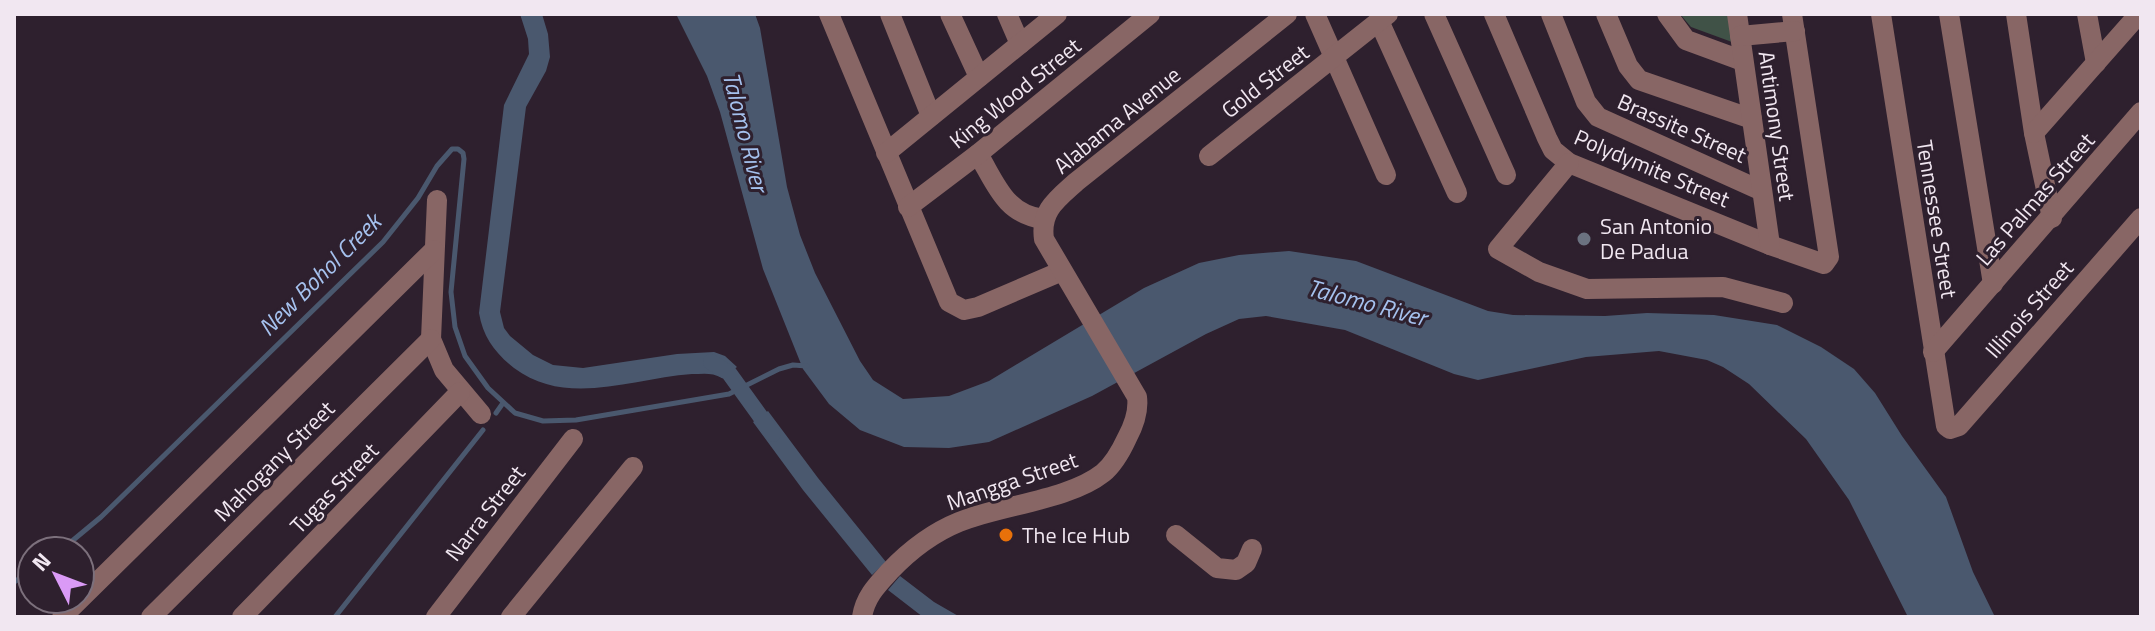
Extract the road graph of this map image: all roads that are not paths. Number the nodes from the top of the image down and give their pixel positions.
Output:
1 (829, 14) edge
2 (890, 14) edge
3 (950, 14) edge
4 (1007, 14) edge
5 (1057, 14) edge
6 (1150, 14) edge
7 (1287, 14) edge
8 (1315, 14) edge
9 (1434, 14) edge
10 (1494, 14) edge
11 (1551, 14) edge
12 (1606, 14) edge
13 (1667, 14) edge
14 (1737, 14) edge
15 (1881, 14) edge
16 (1949, 14) edge
17 (2016, 14) edge
18 (2087, 14) edge
19 (2139, 14) edge
20 (1383, 17) edge
21 (1794, 23) edge
22 (1740, 36) junction
23 (1020, 44) junction
24 (1335, 56) junction
25 (1743, 61) junction
26 (2096, 63) junction
27 (979, 77) junction
28 (2141, 112) edge
29 (931, 116) junction
30 (1752, 119) junction
31 (2034, 133) junction
32 (886, 153) junction
33 (978, 154) junction
34 (1209, 156) dead end
35 (1569, 163) junction
36 (1386, 175) dead end
37 (1506, 175) dead end
38 (1762, 191) junction
39 (1457, 193) dead end
40 (437, 200) dead end
41 (908, 207) junction
42 (2052, 218) junction
43 (2141, 218) edge
44 (1043, 219) junction
45 (1770, 245) junction
46 (434, 250) junction
47 (1062, 271) junction
48 (1993, 284) junction
49 (1783, 303) dead end
50 (431, 339) junction
51 (1933, 352) junction
52 (460, 392) junction
53 (481, 414) dead end
54 (1950, 429) joint
55 (573, 439) dead end
56 (633, 467) dead end
57 (1176, 535) dead end
58 (1252, 549) dead end
59 (62, 617) edge
60 (151, 617) edge
61 (242, 617) edge
62 (436, 617) edge
63 (511, 617) edge
64 (862, 617) edge

1 - 32 street
2 - 29 street
3 - 27 street
4 - 23 street
5 - 23 street
6 - 33 street, King Wood Street
7 - 44 street, Alabama Avenue
8 - 24 street
9 - 37 street
10 - 35 street, Polydymite Street
11 - 38 street, Brassite Street
12 - 30 street
13 - 25 street
14 - 22 street, Antimony Street
15 - 51 street, Tennessee Street
16 - 48 street
17 - 31 street
18 - 26 street
19 - 26 street
20 - 24 street, Gold Street
20 - 39 street
21 - 22 street
21 - 45 street, Polydymite Street
22 - 25 street, Antimony Street
23 - 27 street
24 - 34 street, Gold Street
24 - 36 street
25 - 30 street, Antimony Street
26 - 31 street
27 - 29 street
28 - 42 street, Las Palmas Street
29 - 32 street
30 - 38 street, Antimony Street
31 - 42 street
32 - 41 street
33 - 41 street, King Wood Street
33 - 44 street
35 - 45 street, Polydymite Street
35 - 49 street
38 - 45 street, Antimony Street
40 - 46 street
41 - 47 street
42 - 48 street, Las Palmas Street
43 - 54 street, Illinois Street
44 - 47 street
46 - 50 street
46 - 59 street
47 - 64 street, Mangga Street
48 - 51 street, Las Palmas Street
50 - 52 street
50 - 60 street, Mahogany Street
51 - 54 street, Tennessee Street
52 - 53 street
52 - 61 street, Tugas Street
55 - 62 street, Narra Street
56 - 63 street
57 - 58 street

